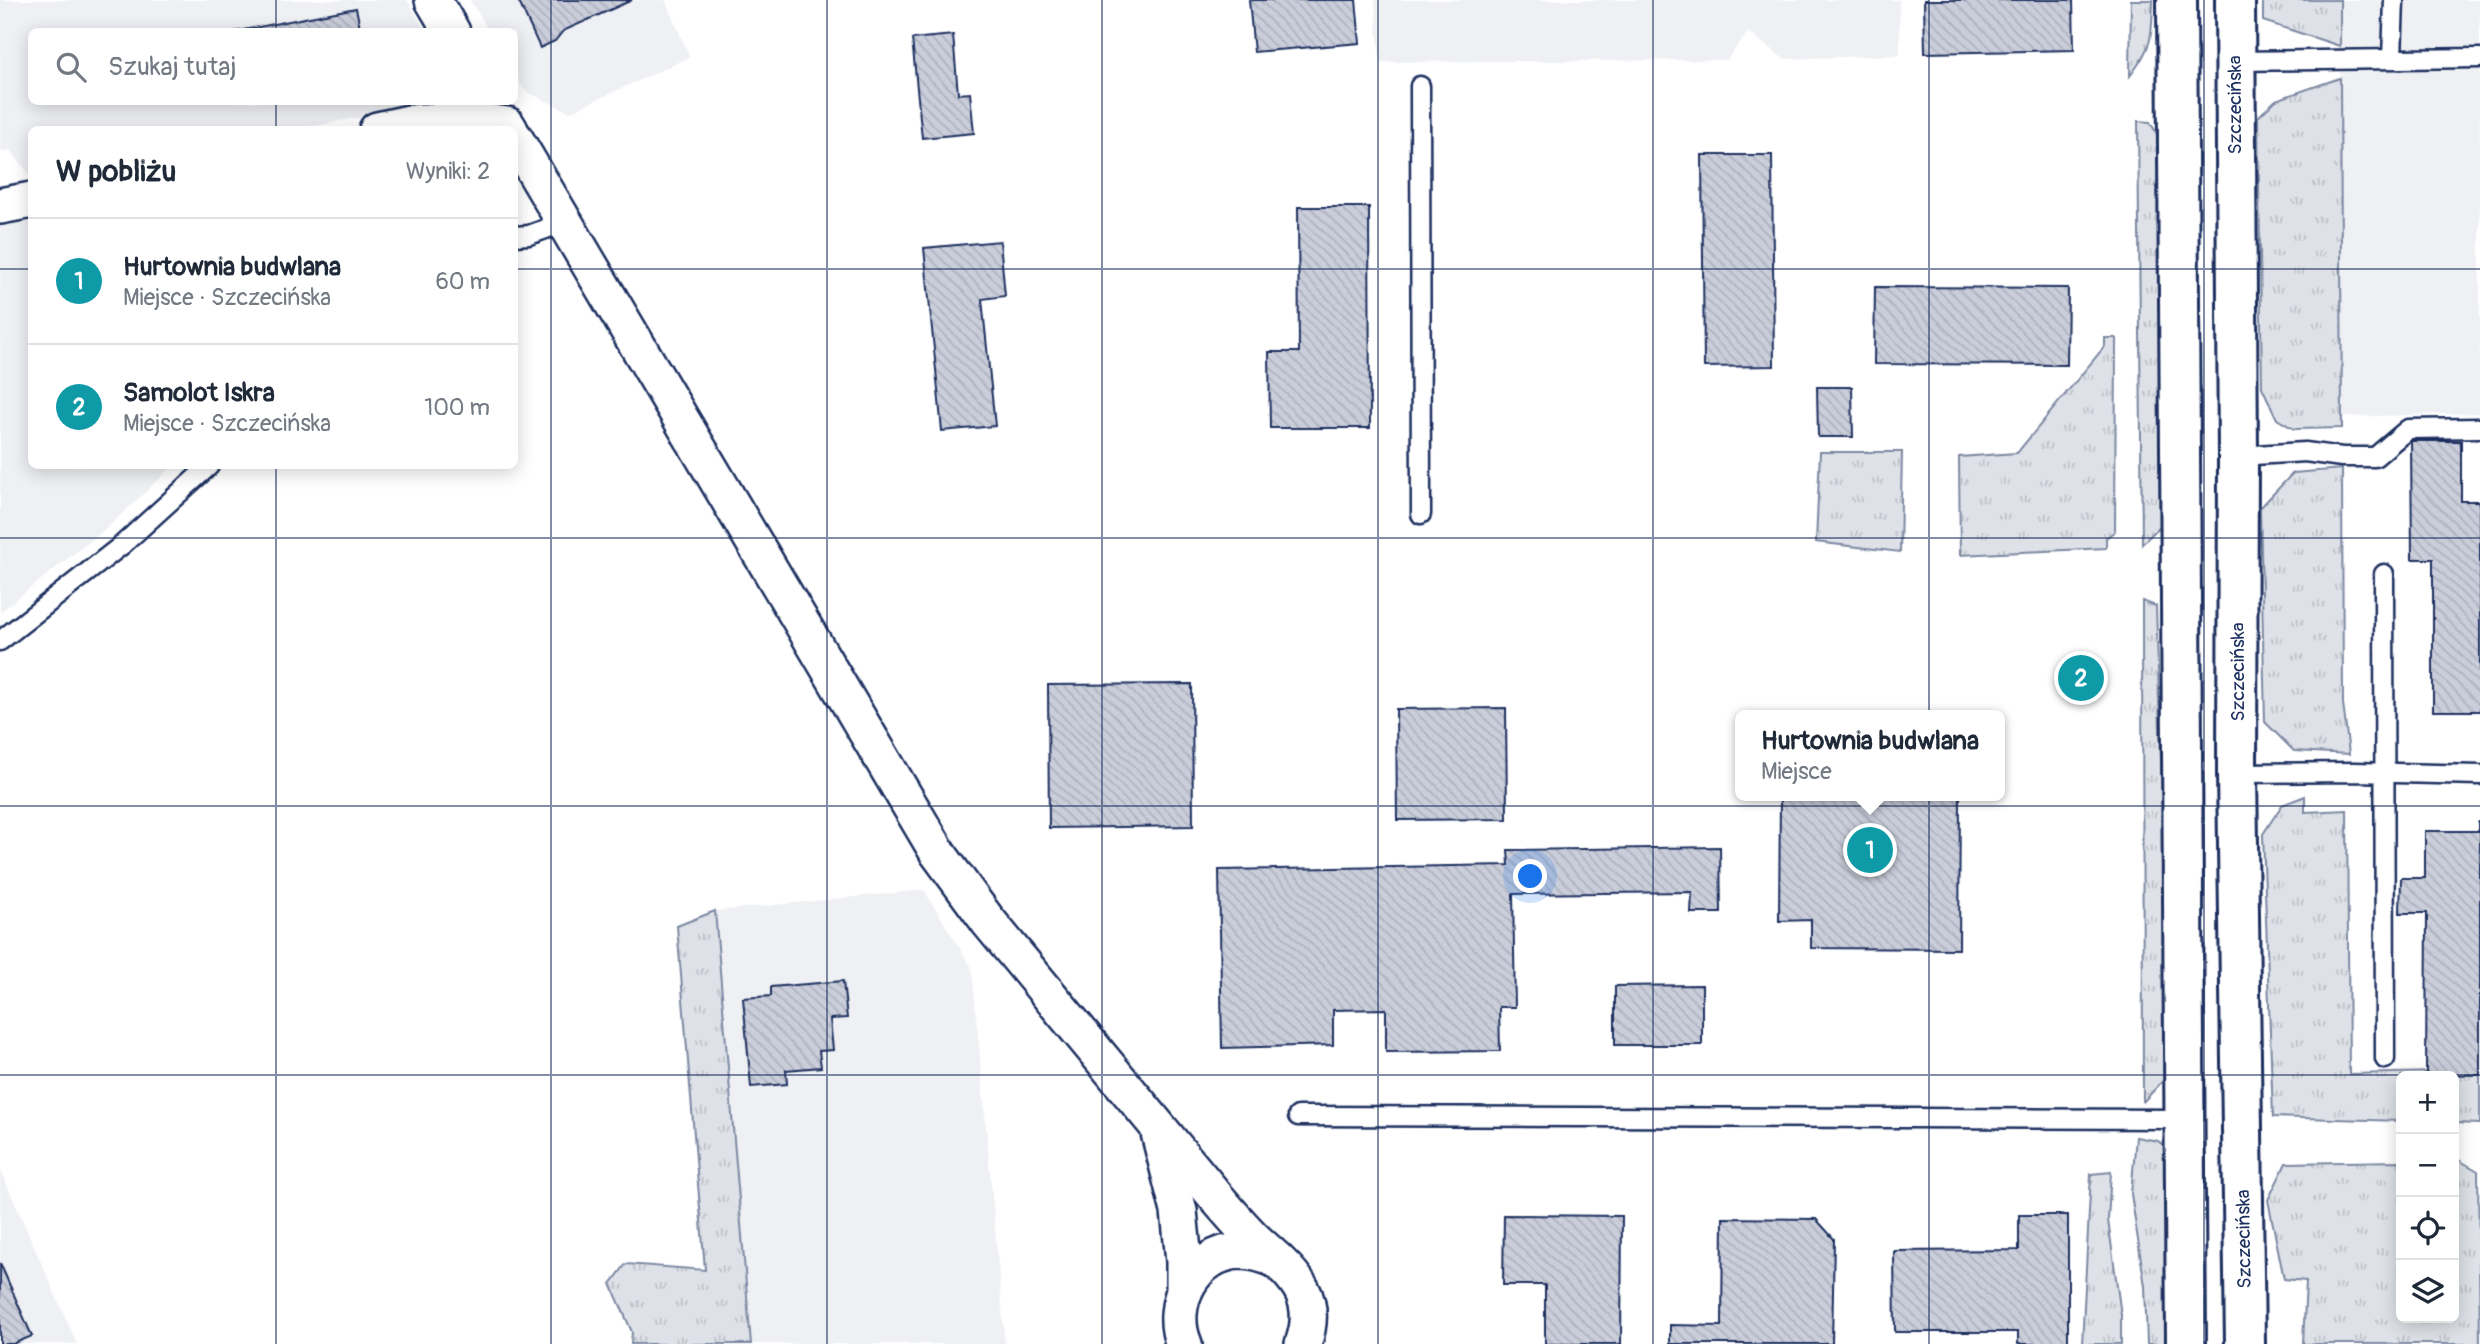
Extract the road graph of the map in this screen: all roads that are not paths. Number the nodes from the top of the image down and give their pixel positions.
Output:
1 (433, 0) edge
2 (2177, 0) edge
3 (2235, 0) edge
4 (2394, 0) edge
5 (450, 28) edge
6 (2392, 58) junction
7 (2480, 58) edge
8 (2235, 61) junction
9 (1420, 86) dead end
10 (506, 123) edge
11 (395, 126) edge
12 (518, 143) edge
13 (28, 201) edge
14 (0, 206) edge
15 (565, 222) junction
16 (518, 236) edge
17 (2480, 428) edge
18 (2238, 456) junction
19 (206, 469) edge
20 (1420, 514) dead end
21 (2384, 573) dead end
22 (0, 641) edge
23 (2237, 772) junction
24 (2384, 772) junction
25 (2480, 775) edge
26 (2385, 1059) dead end
27 (1298, 1116) dead end
28 (2186, 1119) junction
29 (1156, 1123) junction
30 (1277, 1260) junction
31 (1184, 1292) junction
32 (1313, 1336) edge
33 (1181, 1343) edge
34 (2186, 1344) edge
35 (2245, 1344) edge

1 - 5 street
2 - 28 main road
3 - 8 main road, Szczecińska
4 - 6 lane
6 - 7 lane
6 - 8 lane
8 - 18 main road, Szczecińska
9 - 20 lane
10 - 11 street
12 - 15 street
13 - 14 street
15 - 16 lane
15 - 29 street
17 - 18 lane
18 - 23 main road, Szczecińska
19 - 22 lane
21 - 24 lane
23 - 24 lane
23 - 35 main road, Szczecińska
24 - 25 lane
24 - 26 lane
27 - 28 lane
28 - 34 main road
29 - 30 street
29 - 31 street
30 - 31 street
30 - 32 street
31 - 33 street

